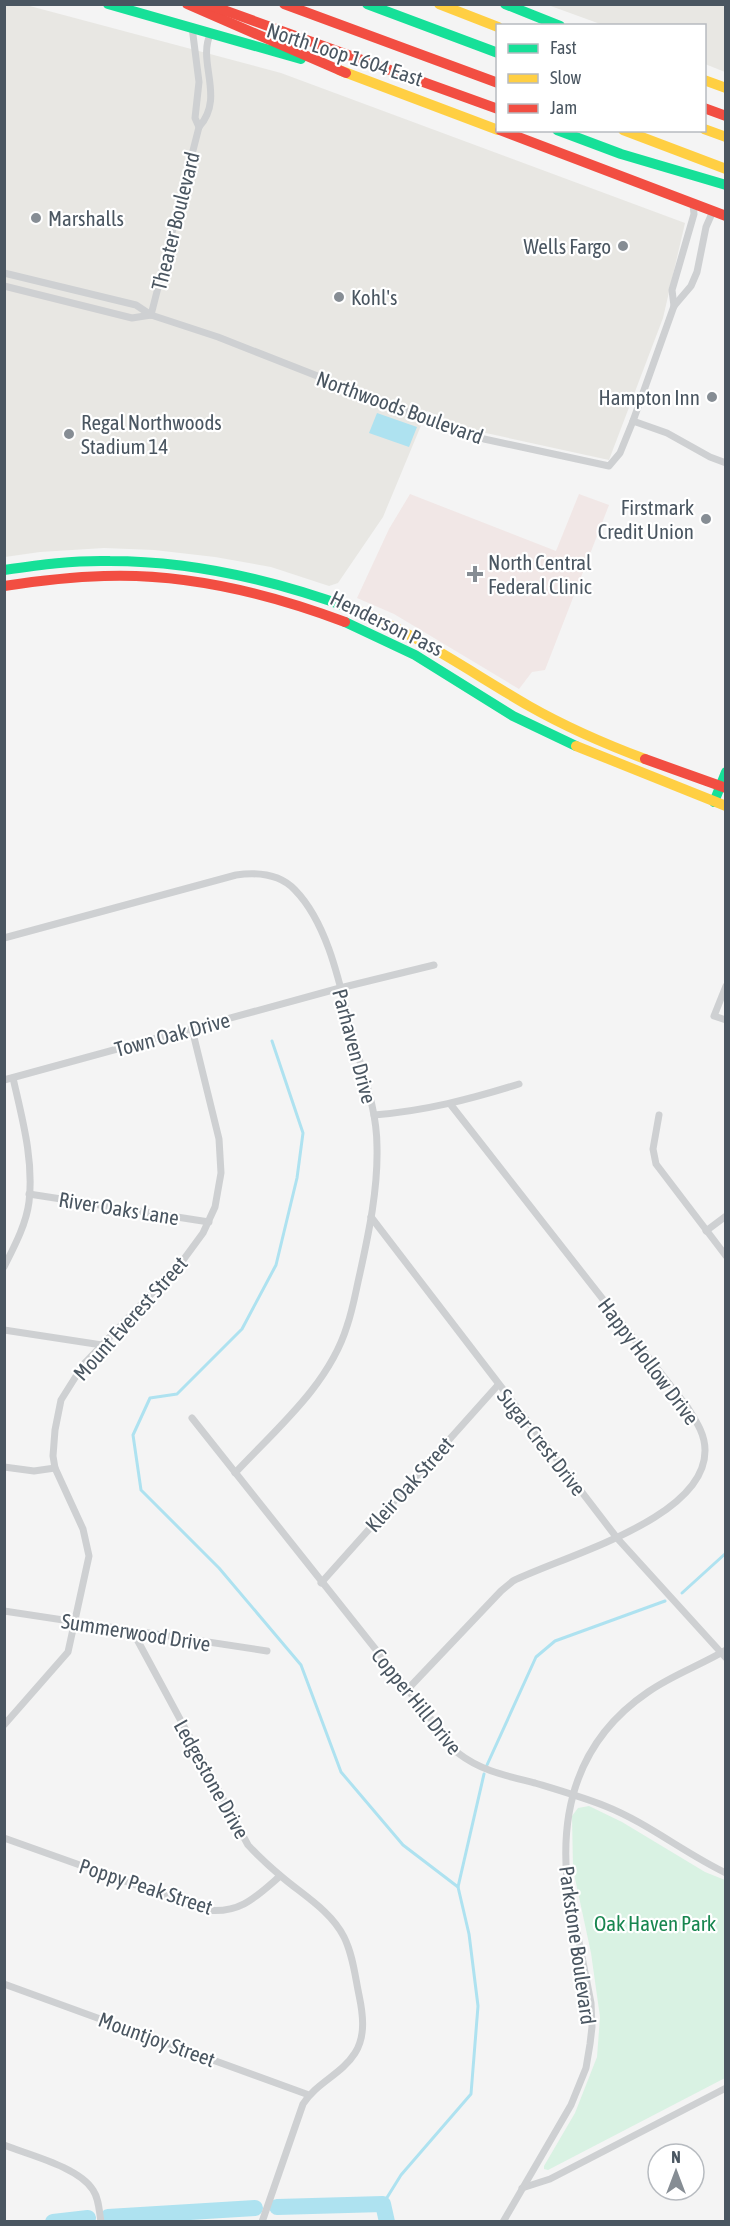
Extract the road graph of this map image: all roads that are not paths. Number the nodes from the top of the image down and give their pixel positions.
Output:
1 (108, 4) edge
2 (186, 4) edge
3 (202, 4) edge
4 (284, 4) edge
5 (439, 4) edge
6 (505, 4) edge
7 (211, 6) edge
8 (371, 6) edge
9 (555, 24) edge
10 (496, 26) edge
11 (192, 27) junction
12 (211, 33) junction
13 (496, 52) edge
14 (346, 73) junction
15 (706, 80) edge
16 (496, 82) edge
17 (726, 88) edge
18 (496, 108) edge
19 (706, 108) edge
20 (726, 116) edge
21 (199, 128) junction
22 (496, 129) edge
23 (706, 129) edge
24 (504, 132) edge
25 (562, 132) edge
26 (628, 132) edge
27 (726, 137) edge
28 (726, 169) edge
29 (726, 185) edge
30 (693, 204) junction
31 (713, 211) junction
32 (726, 216) edge
33 (4, 273) edge
34 (45, 283) junction
35 (4, 286) edge
36 (42, 296) junction
37 (674, 306) junction
38 (152, 315) junction
39 (633, 421) junction
40 (726, 463) edge
41 (178, 563) junction
42 (9, 569) edge
43 (181, 579) junction
44 (17, 584) junction
45 (4, 586) edge
46 (726, 772) edge
47 (723, 787) edge
48 (714, 802) junction
49 (726, 806) edge
50 (4, 938) edge
51 (434, 965) dead end
52 (726, 986) edge
53 (340, 988) junction
54 (726, 1020) edge
55 (192, 1029) junction
56 (13, 1078) junction
57 (4, 1080) edge
58 (519, 1084) dead end
59 (451, 1105) junction
60 (374, 1115) junction
61 (658, 1115) dead end
62 (29, 1194) junction
63 (726, 1216) edge
64 (371, 1217) junction
65 (209, 1222) junction
66 (706, 1232) junction
67 (726, 1256) edge
68 (4, 1267) edge
69 (4, 1330) edge
70 (102, 1345) junction
71 (498, 1385) junction
72 (192, 1418) dead end
73 (4, 1467) edge
74 (55, 1468) junction
75 (235, 1473) junction
76 (617, 1538) junction
77 (321, 1583) junction
78 (4, 1611) edge
79 (75, 1622) junction
80 (133, 1632) junction
81 (267, 1651) dead end
82 (724, 1654) edge
83 (406, 1691) junction
84 (4, 1725) edge
85 (573, 1795) junction
86 (4, 1838) edge
87 (726, 1873) edge
88 (280, 1875) junction
89 (4, 1984) edge
90 (726, 2088) edge
91 (309, 2095) junction
92 (4, 2145) edge
93 (522, 2188) junction
94 (100, 2222) edge
95 (262, 2222) edge
96 (503, 2222) edge

1 - 11 main road, North Loop 1604 East
2 - 14 main road
3 - 7 main road
4 - 16 main road
5 - 10 main road
6 - 9 main road
7 - 18 main road
8 - 13 main road
11 - 12 main road, North Loop 1604 East
11 - 21 street, Theater Boulevard
12 - 14 main road, North Loop 1604 East
12 - 21 street, Theater Boulevard
14 - 22 main road, North Loop 1604 East
15 - 17 main road
19 - 20 main road
21 - 38 street, Theater Boulevard
23 - 27 main road
24 - 30 main road, North Loop 1604 East
25 - 29 main road
26 - 28 main road
30 - 31 main road, North Loop 1604 East
30 - 37 street
31 - 32 main road, North Loop 1604 East
31 - 37 street
33 - 34 street, Northwoods Boulevard
34 - 36 street
34 - 38 street, Northwoods Boulevard
35 - 36 street, Northwoods Boulevard
36 - 38 street, Northwoods Boulevard
37 - 39 street, Northwoods Boulevard
38 - 39 street, Northwoods Boulevard
39 - 40 street
41 - 42 main road, Henderson Pass
41 - 43 main road
41 - 47 main road, Henderson Pass
42 - 44 main road
43 - 44 main road, Henderson Pass
43 - 48 main road, Henderson Pass
44 - 45 main road, Henderson Pass
46 - 47 main road
47 - 48 main road
48 - 49 main road, Henderson Pass
50 - 53 street, Parhaven Drive
51 - 53 street, Town Oak Drive
52 - 54 street
53 - 55 street, Town Oak Drive
53 - 60 street, Parhaven Drive
55 - 56 street, Town Oak Drive
55 - 65 street, Mount Everest Street
56 - 57 street, Town Oak Drive
56 - 62 street
58 - 59 street
59 - 60 street
59 - 76 street, Happy Hollow Drive
60 - 64 street, Parhaven Drive
61 - 66 street
62 - 65 street, River Oaks Lane
62 - 68 street
63 - 66 street
64 - 71 street, Sugar Crest Drive
64 - 75 street, Parhaven Drive
65 - 70 street, Mount Everest Street
66 - 67 street
69 - 70 street
70 - 74 street, Mount Everest Street
71 - 76 street, Sugar Crest Drive
71 - 77 street, Kleir Oak Street
72 - 75 street, Copper Hill Drive
73 - 74 street
74 - 79 street, Mount Everest Street
75 - 77 street, Copper Hill Drive
76 - 82 street, Sugar Crest Drive
76 - 83 street, Happy Hollow Drive
77 - 83 street, Copper Hill Drive
78 - 79 street, Summerwood Drive
79 - 80 street, Summerwood Drive
79 - 84 street, Mount Everest Street
80 - 81 street, Summerwood Drive
80 - 88 street, Ledgestone Drive
82 - 85 street, Parkstone Boulevard
83 - 85 street, Copper Hill Drive
85 - 87 street, Copper Hill Drive
85 - 93 street, Parkstone Boulevard
86 - 88 street, Poppy Peak Street
88 - 91 street, Ledgestone Drive
89 - 91 street, Mountjoy Street
90 - 93 street
91 - 95 street, Ledgestone Drive
92 - 94 street
93 - 96 street, Parkstone Boulevard

